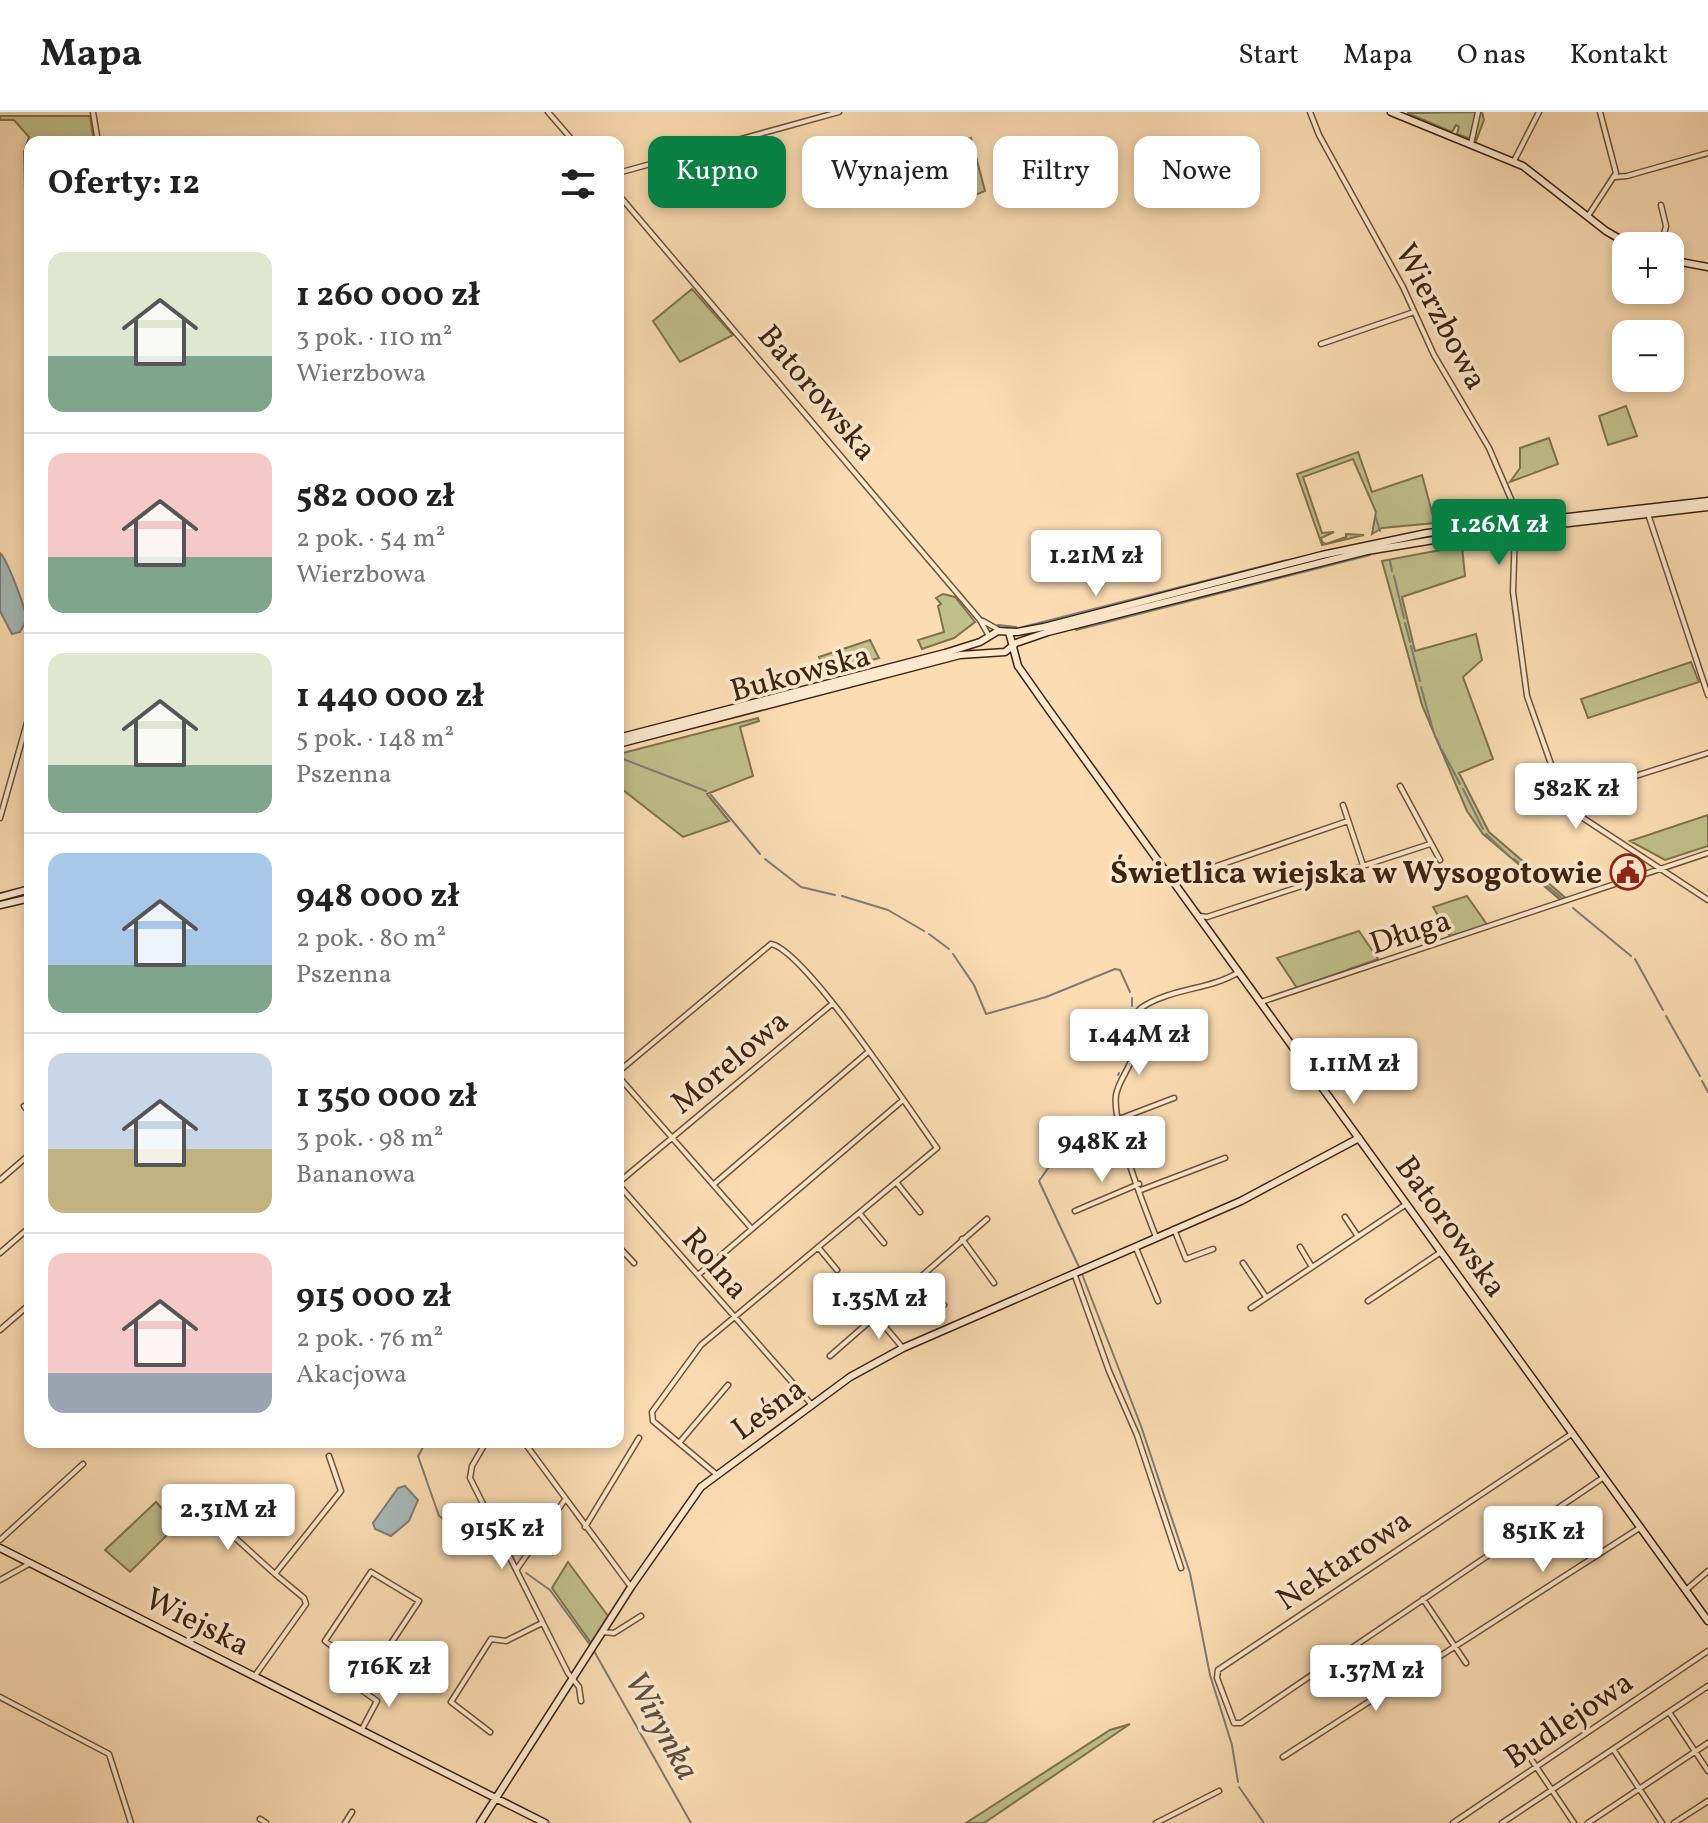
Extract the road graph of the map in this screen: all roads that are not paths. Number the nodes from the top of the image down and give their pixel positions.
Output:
1 (93, 112) edge
2 (548, 112) edge
3 (839, 112) edge
4 (1310, 112) edge
5 (1391, 112) edge
6 (1478, 112) edge
7 (1539, 112) edge
8 (1600, 112) edge
9 (97, 136) edge
10 (569, 136) edge
11 (1471, 144) junction
12 (1708, 153) edge
13 (1514, 161) junction
14 (624, 171) edge
15 (1615, 177) junction
16 (624, 201) edge
17 (1661, 205) dead end
18 (1588, 216) junction
19 (1612, 232) edge
20 (1664, 232) edge
21 (1684, 263) edge
22 (1708, 267) edge
23 (1414, 312) junction
24 (1321, 344) dead end
25 (1511, 498) junction
26 (1708, 501) edge
27 (1708, 507) edge
28 (1510, 513) junction
29 (1648, 514) junction
30 (1501, 522) junction
31 (1514, 525) junction
32 (980, 620) junction
33 (1000, 630) junction
34 (1009, 632) junction
35 (989, 637) junction
36 (1011, 645) junction
37 (996, 652) junction
38 (1018, 666) junction
39 (1708, 695) edge
40 (24, 733) edge
41 (624, 736) edge
42 (624, 742) edge
43 (1708, 753) edge
44 (1400, 786) dead end
45 (1566, 798) junction
46 (1343, 805) dead end
47 (0, 818) edge
48 (1348, 821) junction
49 (1430, 844) junction
50 (1708, 853) edge
51 (1440, 860) dead end
52 (1363, 865) junction
53 (1663, 869) junction
54 (1173, 881) junction
55 (24, 891) edge
56 (0, 897) edge
57 (24, 899) edge
58 (1708, 900) edge
59 (0, 905) edge
60 (1206, 920) junction
61 (1239, 972) junction
62 (1261, 1002) junction
63 (832, 1004) junction
64 (867, 1053) junction
65 (624, 1069) edge
66 (624, 1081) edge
67 (1174, 1098) dead end
68 (903, 1100) junction
69 (1119, 1119) junction
70 (1122, 1134) junction
71 (672, 1138) junction
72 (1359, 1138) junction
73 (1063, 1157) dead end
74 (1225, 1158) dead end
75 (24, 1159) edge
76 (0, 1180) edge
77 (624, 1180) edge
78 (896, 1182) junction
79 (714, 1185) junction
80 (1140, 1187) junction
81 (624, 1192) edge
82 (1406, 1204) junction
83 (1075, 1211) dead end
84 (920, 1212) dead end
85 (859, 1213) junction
86 (1345, 1217) dead end
87 (987, 1219) dead end
88 (752, 1229) junction
89 (1174, 1229) junction
90 (24, 1232) edge
91 (1358, 1236) junction
92 (1156, 1237) junction
93 (962, 1239) junction
94 (884, 1243) dead end
95 (1135, 1246) junction
96 (818, 1247) junction
97 (1300, 1247) dead end
98 (1213, 1249) dead end
99 (624, 1252) edge
100 (1441, 1252) junction
101 (0, 1253) edge
102 (634, 1263) dead end
103 (1243, 1263) dead end
104 (1312, 1267) junction
105 (837, 1270) dead end
106 (1074, 1272) junction
107 (697, 1275) junction
108 (919, 1277) junction
109 (994, 1283) dead end
110 (1266, 1297) junction
111 (1158, 1301) dead end
112 (1368, 1301) dead end
113 (944, 1305) dead end
114 (1251, 1308) dead end
115 (24, 1309) edge
116 (876, 1316) junction
117 (733, 1317) junction
118 (0, 1330) edge
119 (903, 1348) junction
120 (830, 1356) dead end
121 (728, 1385) dead end
122 (813, 1406) junction
123 (1573, 1433) junction
124 (639, 1438) dead end
125 (679, 1443) junction
126 (482, 1448) edge
127 (528, 1448) edge
128 (329, 1456) dead end
129 (83, 1464) dead end
130 (716, 1474) junction
131 (1604, 1477) junction
132 (564, 1501) junction
133 (199, 1505) dead end
134 (585, 1527) junction
135 (1641, 1527) junction
136 (0, 1540) edge
137 (0, 1548) edge
138 (31, 1563) junction
139 (1181, 1568) dead end
140 (517, 1569) junction
141 (1708, 1571) edge
142 (275, 1574) junction
143 (0, 1580) edge
144 (631, 1587) junction
145 (1686, 1590) junction
146 (1423, 1599) junction
147 (641, 1616) dead end
148 (1708, 1621) edge
149 (543, 1623) junction
150 (602, 1632) junction
151 (1454, 1646) junction
152 (1708, 1651) edge
153 (1466, 1663) dead end
154 (370, 1675) junction
155 (254, 1677) junction
156 (571, 1678) junction
157 (1708, 1686) edge
158 (0, 1697) edge
159 (581, 1701) dead end
160 (1669, 1712) junction
161 (361, 1731) junction
162 (490, 1732) dead end
163 (1708, 1743) edge
164 (1613, 1749) junction
165 (1525, 1750) dead end
166 (1695, 1752) junction
167 (1283, 1757) dead end
168 (1537, 1767) junction
169 (1708, 1771) edge
170 (1640, 1789) junction
171 (1552, 1790) junction
172 (1219, 1791) dead end
173 (494, 1797) junction
174 (1708, 1801) edge
175 (352, 1812) dead end
176 (260, 1819) dead end
177 (131, 1823) edge
178 (266, 1823) edge
179 (345, 1823) edge
180 (480, 1823) edge
181 (545, 1823) edge
182 (1156, 1823) edge
183 (1453, 1823) edge
184 (1502, 1823) edge
185 (1574, 1823) edge
186 (1588, 1823) edge
187 (1662, 1823) edge
188 (1674, 1823) edge

1 - 9 street
2 - 10 street
3 - 14 street
4 - 23 street, Wierzbowa
5 - 11 street
6 - 11 street
7 - 13 street
8 - 15 street
11 - 13 street
12 - 15 street
13 - 18 street
15 - 18 street
16 - 32 street, Batorowska
17 - 20 street
18 - 19 street
21 - 22 street
23 - 24 street
23 - 25 street, Wierzbowa
25 - 28 street, Wierzbowa
25 - 31 street, Wierzbowa
26 - 31 street
27 - 29 street
28 - 30 street
28 - 31 street, Wierzbowa
29 - 31 street
29 - 39 street
30 - 31 street
30 - 34 street
31 - 36 street
31 - 45 street, Wierzbowa
32 - 33 street, Batorowska
32 - 35 street, Batorowska
33 - 34 street
33 - 35 street
34 - 36 street
35 - 37 street
35 - 41 street, Bukowska
36 - 37 street
36 - 38 street, Batorowska
37 - 38 street, Batorowska
37 - 42 street, Bukowska
38 - 54 street, Batorowska
40 - 47 street
43 - 45 street
44 - 49 street
45 - 53 street, Wierzbowa
46 - 48 street
48 - 52 street
48 - 54 street
49 - 51 street
49 - 52 street
50 - 53 street, Długa
52 - 60 street
53 - 58 street, Wierzbowa
53 - 62 street, Długa
54 - 60 street, Batorowska
55 - 56 street
57 - 59 street
60 - 61 street, Batorowska
61 - 62 street, Batorowska
61 - 69 street
62 - 72 street, Batorowska
63 - 64 street
63 - 65 street
63 - 71 street, Morelowa
64 - 68 street
64 - 79 street
66 - 71 street
67 - 69 street
68 - 78 street
68 - 88 street
69 - 70 street
70 - 73 street
70 - 80 street
71 - 77 street, Morelowa
71 - 79 street
72 - 82 street, Batorowska
72 - 89 street, Leśna
74 - 80 street
75 - 76 street
78 - 84 street
78 - 85 street
79 - 88 street
80 - 83 street
80 - 92 street
81 - 107 street, Rolna
82 - 91 street
82 - 100 street, Batorowska
85 - 94 street
85 - 96 street
86 - 91 street
87 - 93 street
88 - 107 street
89 - 92 street, Leśna
89 - 98 street
90 - 101 street
91 - 104 street
92 - 95 street, Leśna
93 - 108 street
93 - 109 street
95 - 106 street, Leśna
95 - 111 street
96 - 105 street
96 - 117 street
97 - 104 street
99 - 102 street
100 - 112 street
100 - 123 street, Batorowska
103 - 110 street
104 - 110 street
106 - 119 street, Leśna
106 - 139 street
107 - 117 street, Rolna
108 - 113 street
108 - 116 street
110 - 114 street
115 - 118 street
116 - 119 street
116 - 120 street
117 - 122 street, Rolna
117 - 125 street
119 - 122 street, Leśna
121 - 125 street
122 - 130 street, Leśna
123 - 131 street, Batorowska
123 - 146 street, Nektarowa
124 - 134 street
125 - 130 street
126 - 140 street
127 - 132 street
128 - 142 street
129 - 136 street
130 - 144 street, Leśna
131 - 135 street, Batorowska
131 - 146 street
132 - 134 street
132 - 140 street
133 - 142 street
134 - 144 street
135 - 145 street, Batorowska
135 - 151 street
137 - 138 street, Wiejska
138 - 143 street
138 - 155 street, Wiejska
140 - 149 street
141 - 145 street
142 - 155 street
144 - 150 street, Leśna
145 - 148 street, Batorowska
146 - 151 street
147 - 150 street
149 - 156 street
149 - 162 street
150 - 156 street, Leśna
151 - 153 street
151 - 167 street
152 - 168 street, Budlejowa
154 - 154 street
154 - 161 street
155 - 161 street, Wiejska
156 - 159 street
156 - 173 street, Leśna
157 - 160 street
158 - 177 street
160 - 164 street
160 - 166 street
161 - 173 street, Wiejska
163 - 166 street
164 - 170 street
164 - 171 street
165 - 168 street
166 - 169 street
166 - 170 street
168 - 171 street
168 - 183 street, Budlejowa
170 - 186 street
170 - 187 street
171 - 184 street
171 - 185 street
172 - 182 street
173 - 180 street, Leśna
173 - 181 street, Wiejska
174 - 188 street
175 - 179 street
176 - 178 street

